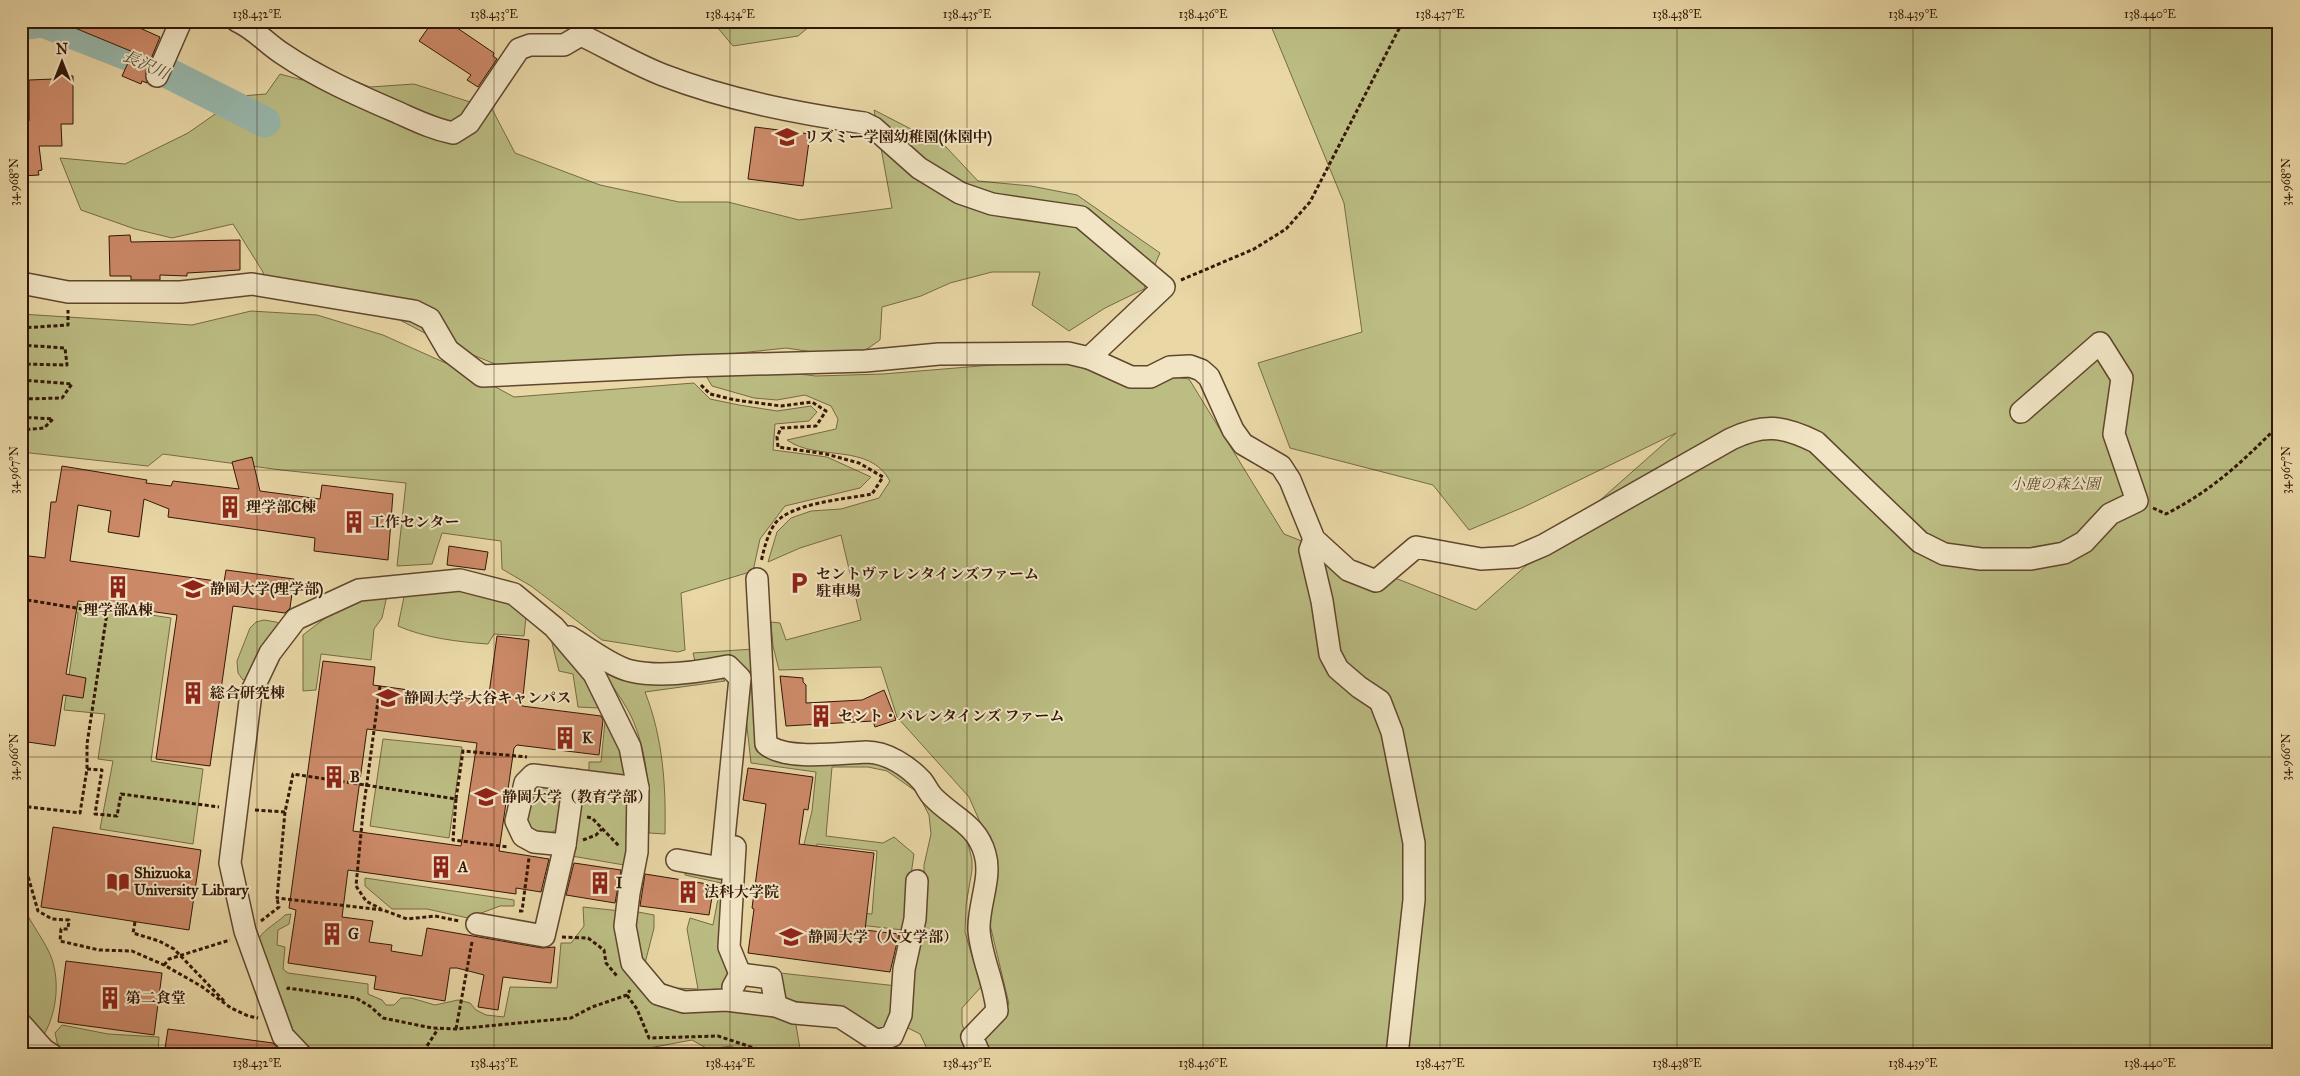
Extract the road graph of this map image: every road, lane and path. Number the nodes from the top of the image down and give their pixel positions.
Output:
1 (181, 21) edge
2 (237, 21) edge
3 (1403, 21) edge
4 (160, 70) dead end
5 (21, 283) edge
6 (1164, 287) junction
7 (68, 309) dead end
8 (21, 328) edge
9 (21, 345) edge
10 (1089, 358) junction
11 (21, 364) edge
12 (688, 366) junction
13 (21, 380) edge
14 (21, 399) edge
15 (2021, 412) dead end
16 (21, 417) edge
17 (2279, 425) edge
18 (21, 430) edge
19 (2137, 501) junction
20 (1314, 539) junction
21 (757, 579) joint
22 (21, 600) edge
23 (554, 627) junction
24 (380, 686) dead end
25 (738, 690) junction
26 (536, 758) dead end
27 (87, 769) junction
28 (574, 780) junction
29 (366, 786) junction
30 (638, 788) junction
31 (456, 799) junction
32 (26, 805) junction
33 (21, 806) edge
34 (236, 809) junction
35 (285, 812) junction
36 (570, 813) junction
37 (21, 816) edge
38 (564, 845) junction
39 (511, 848) dead end
40 (530, 851) dead end
41 (21, 852) edge
42 (637, 852) junction
43 (677, 860) dead end
44 (917, 881) dead end
45 (383, 910) junction
46 (513, 910) dead end
47 (135, 922) dead end
48 (477, 924) junction
49 (740, 974) junction
50 (634, 985) dead end
51 (626, 995) junction
52 (726, 1000) junction
53 (776, 1006) junction
54 (231, 1008) junction
55 (276, 1015) junction
56 (21, 1024) edge
57 (438, 1028) junction
58 (456, 1029) junction
59 (52, 1055) edge
60 (301, 1055) edge
61 (418, 1055) edge
62 (757, 1055) edge
63 (980, 1055) edge
64 (1398, 1055) edge

1 - 4 street
2 - 6 street
3 - 6 path
5 - 12 street
6 - 10 street
7 - 8 path
9 - 11 path
10 - 12 street
10 - 20 street
12 - 21 path
13 - 14 path
15 - 19 street
16 - 18 path
17 - 19 path
19 - 20 street
20 - 64 street
21 - 63 street
22 - 27 path
23 - 25 street
23 - 30 street
23 - 34 street
24 - 29 path
25 - 43 street
25 - 49 street
26 - 31 path
27 - 32 path
27 - 34 path
28 - 30 street
28 - 36 street
28 - 38 street
29 - 31 path
29 - 35 path
29 - 45 path
30 - 42 street
31 - 39 path
32 - 33 path
32 - 37 path
34 - 35 path
34 - 55 street
35 - 45 path
36 - 38 street
36 - 42 path
38 - 48 street
40 - 46 path
41 - 54 path
42 - 52 street
44 - 53 street
45 - 48 path
47 - 54 path
48 - 58 path
49 - 52 street
49 - 53 street
50 - 51 path
51 - 58 path
51 - 62 path
52 - 53 street
54 - 55 path
55 - 57 path
55 - 60 street
56 - 59 street
57 - 58 path
57 - 61 path

